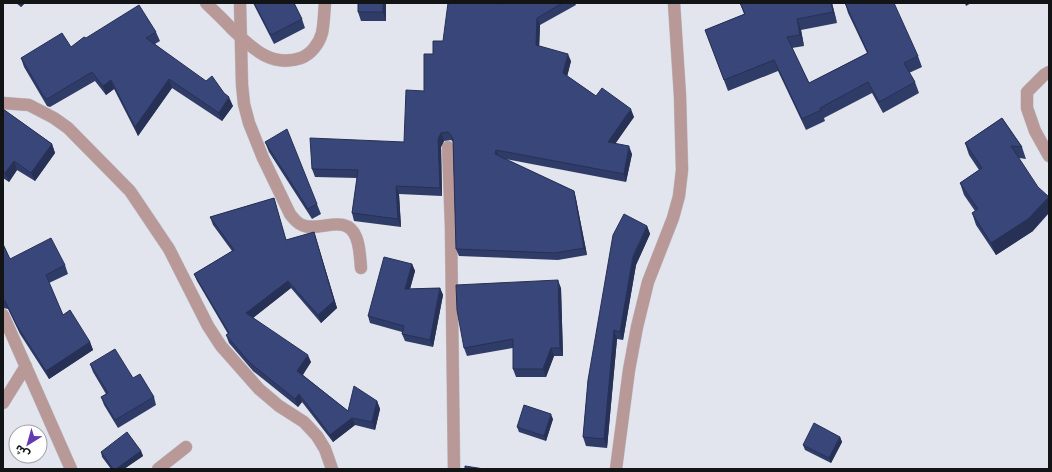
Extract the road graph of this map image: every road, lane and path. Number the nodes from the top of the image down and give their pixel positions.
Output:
1 (206, 3) edge
2 (240, 3) edge
3 (325, 3) edge
4 (674, 3) edge
5 (241, 37) junction
6 (1049, 72) edge
7 (3, 103) edge
8 (448, 147) dead end
9 (1049, 156) edge
10 (361, 268) dead end
11 (3, 315) edge
12 (26, 366) junction
13 (3, 402) edge
14 (186, 447) dead end
15 (71, 469) edge
16 (158, 469) edge
17 (332, 469) edge
18 (454, 469) edge
19 (616, 469) edge

1 - 5 street
2 - 5 street
3 - 5 street
4 - 19 street
5 - 10 street
6 - 9 street
7 - 17 street
8 - 18 street
11 - 12 street
12 - 13 street
12 - 15 street
14 - 16 street

